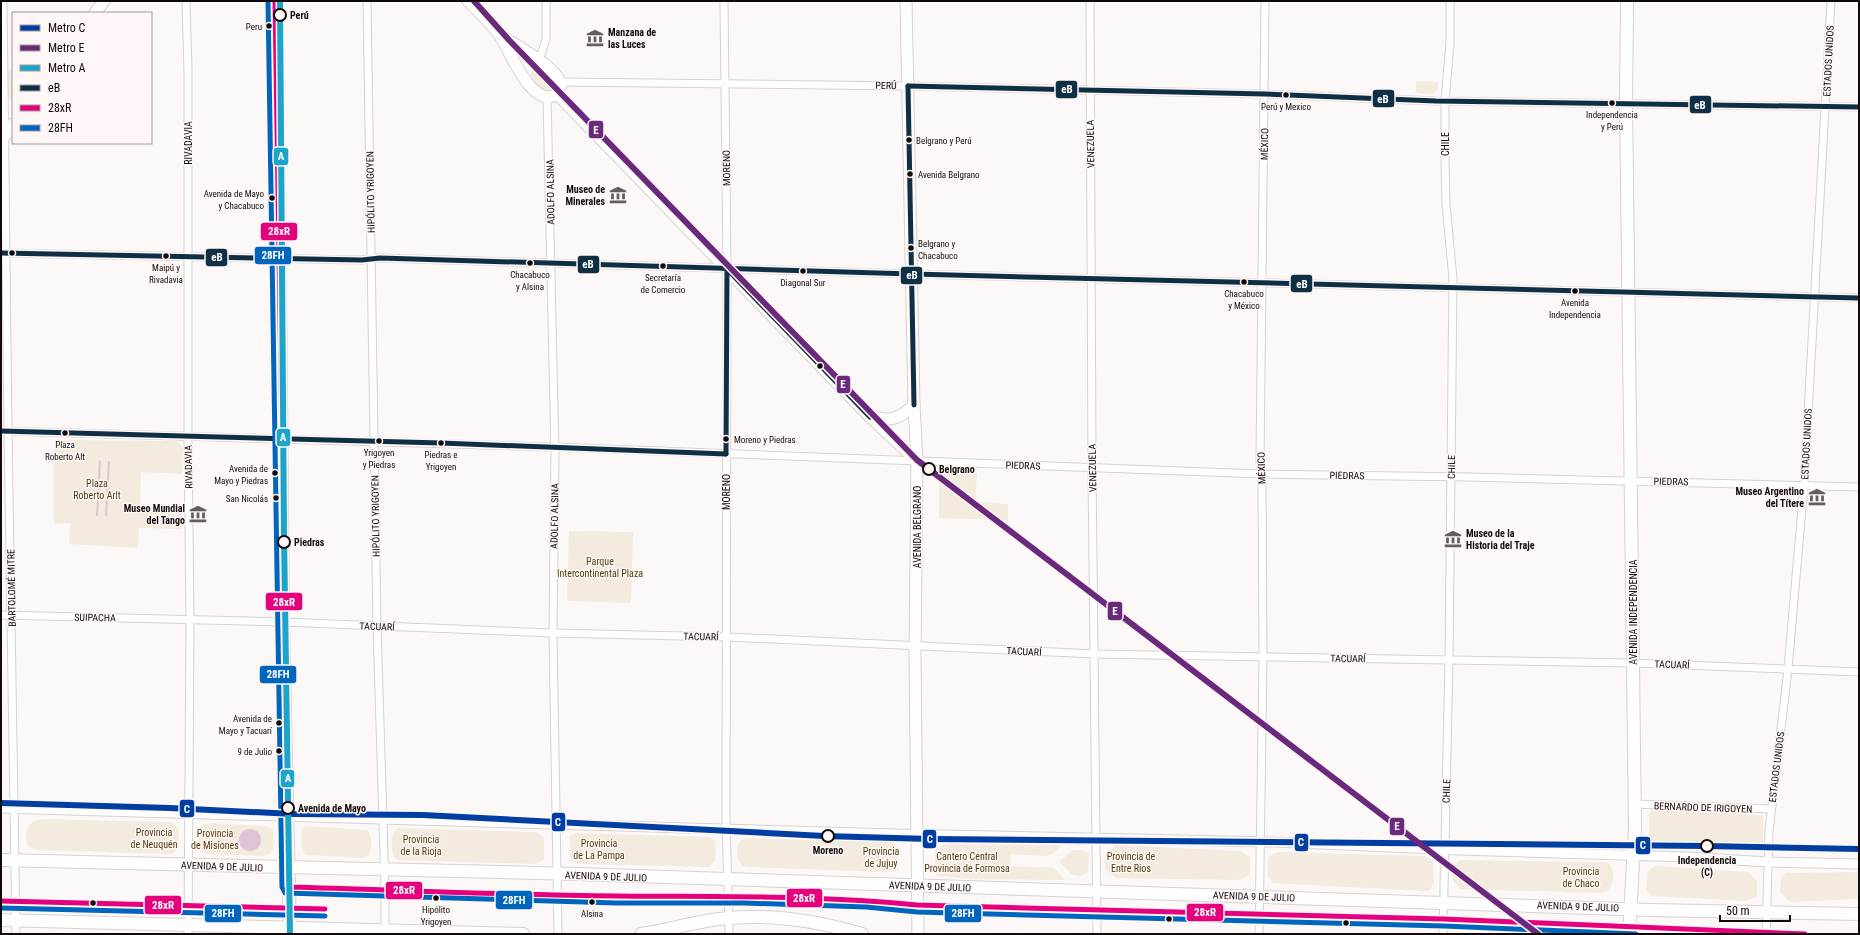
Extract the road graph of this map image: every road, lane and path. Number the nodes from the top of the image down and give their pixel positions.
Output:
1 (3, 1) edge
2 (104, 1) edge
3 (186, 1) edge
4 (275, 1) edge
5 (367, 1) edge
6 (468, 1) edge
7 (546, 1) edge
8 (724, 1) edge
9 (906, 1) edge
10 (1090, 1) edge
11 (1265, 1) edge
12 (1450, 1) edge
13 (1627, 1) edge
14 (1831, 1) edge
15 (96, 12) edge
16 (500, 35) junction
17 (539, 61) junction
18 (523, 77) junction
19 (561, 82) junction
20 (725, 83) junction
21 (908, 86) junction
22 (1090, 90) junction
23 (1265, 94) junction
24 (552, 96) junction
25 (1445, 101) junction
26 (1626, 103) junction
27 (1826, 106) junction
28 (1859, 107) edge
29 (12, 126) edge
30 (3, 139) edge
31 (3, 253) edge
32 (188, 257) junction
33 (278, 257) junction
34 (371, 259) junction
35 (551, 263) junction
36 (728, 269) junction
37 (912, 274) junction
38 (1091, 279) junction
39 (1262, 283) junction
40 (1453, 289) junction
41 (1629, 293) junction
42 (1814, 296) junction
43 (1859, 298) edge
44 (914, 405) junction
45 (870, 417) junction
46 (4, 431) edge
47 (188, 437) junction
48 (282, 440) junction
49 (374, 441) junction
50 (555, 447) junction
51 (726, 454) junction
52 (917, 461) junction
53 (1092, 468) junction
54 (1261, 474) junction
55 (1451, 476) junction
56 (1632, 480) junction
57 (1804, 484) junction
58 (1859, 487) edge
59 (1, 615) edge
60 (12, 615) junction
61 (190, 620) junction
62 (283, 622) junction
63 (377, 626) junction
64 (553, 633) junction
65 (727, 636) junction
66 (915, 645) junction
67 (1095, 654) junction
68 (1263, 656) junction
69 (1449, 660) junction
70 (1633, 663) junction
71 (1788, 668) junction
72 (1859, 672) edge
73 (1634, 804) junction
74 (1, 808) edge
75 (14, 809) junction
76 (1771, 809) junction
77 (190, 815) junction
78 (288, 817) junction
79 (382, 819) junction
80 (557, 824) junction
81 (727, 828) junction
82 (916, 834) junction
83 (1096, 838) junction
84 (1260, 842) junction
85 (1444, 850) junction
86 (1634, 855) junction
87 (1, 860) edge
88 (15, 860) junction
89 (1768, 862) junction
90 (1859, 864) edge
91 (189, 865) junction
92 (290, 868) junction
93 (384, 870) junction
94 (558, 875) junction
95 (728, 880) junction
96 (917, 886) junction
97 (1096, 891) junction
98 (1259, 896) junction
99 (1444, 903) junction
100 (1630, 908) junction
101 (1767, 912) junction
102 (1859, 914) edge
103 (728, 918) junction
104 (1, 920) edge
105 (16, 920) junction
106 (188, 929) edge
107 (290, 931) edge
108 (385, 932) edge
109 (645, 933) edge
110 (16, 934) edge
111 (523, 934) edge
112 (558, 934) edge
113 (661, 934) edge
114 (729, 934) edge
115 (862, 934) edge
116 (918, 934) edge
117 (1097, 934) edge
118 (1259, 934) edge
119 (1443, 934) edge
120 (1629, 934) edge
121 (1766, 934) edge

1 - 30 street, BARTOLOMÉ MITRE
2 - 15 main road
3 - 32 street, RIVADAVIA
4 - 33 main road
5 - 34 street, HIPÓLITO YRIGOYEN
6 - 16 main road
7 - 17 street
8 - 20 street, MORENO
9 - 21 main road, AVENIDA BELGRANO
10 - 22 street, VENEZUELA
11 - 23 street, MÉXICO
12 - 25 street, CHILE
13 - 26 main road, AVENIDA INDEPENDENCIA
14 - 27 street, ESTADOS UNIDOS
16 - 17 main road
16 - 18 main road
17 - 18 main road
17 - 19 main road
18 - 24 main road
19 - 20 street, PERÚ
19 - 24 main road
20 - 21 street, PERÚ
20 - 36 street, MORENO
21 - 22 street, PERÚ
21 - 37 main road, AVENIDA BELGRANO
22 - 23 street, PERÚ
22 - 38 street, VENEZUELA
23 - 25 street, PERÚ
23 - 39 street, MÉXICO
24 - 35 street, ADOLFO ALSINA
24 - 36 main road
25 - 26 street, PERÚ
25 - 40 street, CHILE
26 - 27 street, PERÚ
26 - 41 main road, AVENIDA INDEPENDENCIA
27 - 28 street, PERÚ
27 - 42 street, ESTADOS UNIDOS
29 - 30 main road
30 - 31 street, BARTOLOMÉ MITRE
31 - 32 street
31 - 46 street, BARTOLOMÉ MITRE
32 - 33 street
32 - 47 street, RIVADAVIA
33 - 34 street
33 - 48 main road
34 - 35 street
34 - 49 street, HIPÓLITO YRIGOYEN
35 - 36 street
35 - 50 street, ADOLFO ALSINA
36 - 37 street
36 - 45 main road
36 - 51 street, MORENO
37 - 38 street
37 - 44 main road, AVENIDA BELGRANO
38 - 39 street
38 - 53 street, VENEZUELA
39 - 40 street
39 - 54 street, MÉXICO
40 - 41 street
40 - 55 street, CHILE
41 - 42 street
41 - 56 main road, AVENIDA INDEPENDENCIA
42 - 43 street
42 - 57 street, ESTADOS UNIDOS
44 - 45 main road
44 - 52 main road, AVENIDA BELGRANO
45 - 52 main road
46 - 47 street, PIEDRAS
46 - 60 street, BARTOLOMÉ MITRE
47 - 48 street, PIEDRAS
47 - 61 street, RIVADAVIA
48 - 49 street, PIEDRAS
48 - 62 main road
49 - 50 street, PIEDRAS
49 - 63 street, HIPÓLITO YRIGOYEN
50 - 51 street, PIEDRAS
50 - 64 street, ADOLFO ALSINA
51 - 52 street, PIEDRAS
51 - 65 street, MORENO
52 - 53 street, PIEDRAS
52 - 66 main road, AVENIDA BELGRANO
53 - 54 street, PIEDRAS
53 - 67 street, VENEZUELA
54 - 55 street, PIEDRAS
54 - 68 street, MÉXICO
55 - 56 street, PIEDRAS
55 - 69 street, CHILE
56 - 57 street, PIEDRAS
56 - 70 main road, AVENIDA INDEPENDENCIA
57 - 58 street, PIEDRAS
57 - 71 street, ESTADOS UNIDOS
59 - 60 street, SUIPACHA
60 - 61 street, SUIPACHA
60 - 75 street, BARTOLOMÉ MITRE
61 - 62 street, TACUARÍ
61 - 77 street, RIVADAVIA
62 - 63 street, TACUARÍ
62 - 78 main road
63 - 64 street, TACUARÍ
63 - 79 street, HIPÓLITO YRIGOYEN
64 - 65 street, TACUARÍ
64 - 80 street, ADOLFO ALSINA
65 - 66 street, TACUARÍ
65 - 81 street, MORENO
66 - 67 street, TACUARÍ
66 - 82 main road, AVENIDA BELGRANO
67 - 68 street, TACUARÍ
67 - 83 street, VENEZUELA
68 - 69 street, TACUARÍ
68 - 84 street, MÉXICO
69 - 70 street, TACUARÍ
69 - 85 street, CHILE
70 - 71 street, TACUARÍ
70 - 73 main road, AVENIDA INDEPENDENCIA
71 - 72 street, TACUARÍ
71 - 76 street, ESTADOS UNIDOS
73 - 76 street, BERNARDO DE IRIGOYEN
73 - 86 main road, AVENIDA INDEPENDENCIA
74 - 75 street
75 - 77 street
75 - 88 street, BARTOLOMÉ MITRE
76 - 89 street, ESTADOS UNIDOS
77 - 78 street
77 - 91 street, RIVADAVIA
78 - 79 street
78 - 92 main road
79 - 80 street
79 - 93 street, HIPÓLITO YRIGOYEN
80 - 81 street
80 - 94 street, ADOLFO ALSINA
81 - 82 street
81 - 95 street, MORENO
82 - 83 street
82 - 96 main road, AVENIDA BELGRANO
83 - 84 street
83 - 97 street, VENEZUELA
84 - 85 street
84 - 98 street, MÉXICO
85 - 86 street
85 - 99 street, CHILE
86 - 89 street
86 - 100 main road, AVENIDA INDEPENDENCIA
87 - 88 main road, AVENIDA 9 DE JULIO
88 - 91 main road, AVENIDA 9 DE JULIO
88 - 105 street, BARTOLOMÉ MITRE
89 - 90 street
89 - 101 street, ESTADOS UNIDOS
91 - 92 main road, AVENIDA 9 DE JULIO
91 - 106 street, RIVADAVIA
92 - 93 main road, AVENIDA 9 DE JULIO
92 - 107 main road
93 - 94 main road, AVENIDA 9 DE JULIO
93 - 108 street, HIPÓLITO YRIGOYEN
94 - 95 main road, AVENIDA 9 DE JULIO
94 - 112 street, ADOLFO ALSINA
95 - 96 main road, AVENIDA 9 DE JULIO
95 - 103 street, MORENO
96 - 97 main road, AVENIDA 9 DE JULIO
96 - 116 main road, AVENIDA BELGRANO
97 - 98 main road, AVENIDA 9 DE JULIO
97 - 117 street, VENEZUELA
98 - 99 main road, AVENIDA 9 DE JULIO
98 - 118 street, MÉXICO
99 - 100 main road, AVENIDA 9 DE JULIO
99 - 119 street, CHILE
100 - 101 main road, AVENIDA 9 DE JULIO
100 - 120 main road, AVENIDA INDEPENDENCIA
101 - 102 main road, AVENIDA 9 DE JULIO
101 - 121 street, ESTADOS UNIDOS
103 - 109 main road
103 - 114 street, MORENO
103 - 115 main road
104 - 105 main road
105 - 106 main road
105 - 110 street, BARTOLOMÉ MITRE
106 - 107 main road
107 - 108 main road
108 - 111 main road
109 - 113 main road

